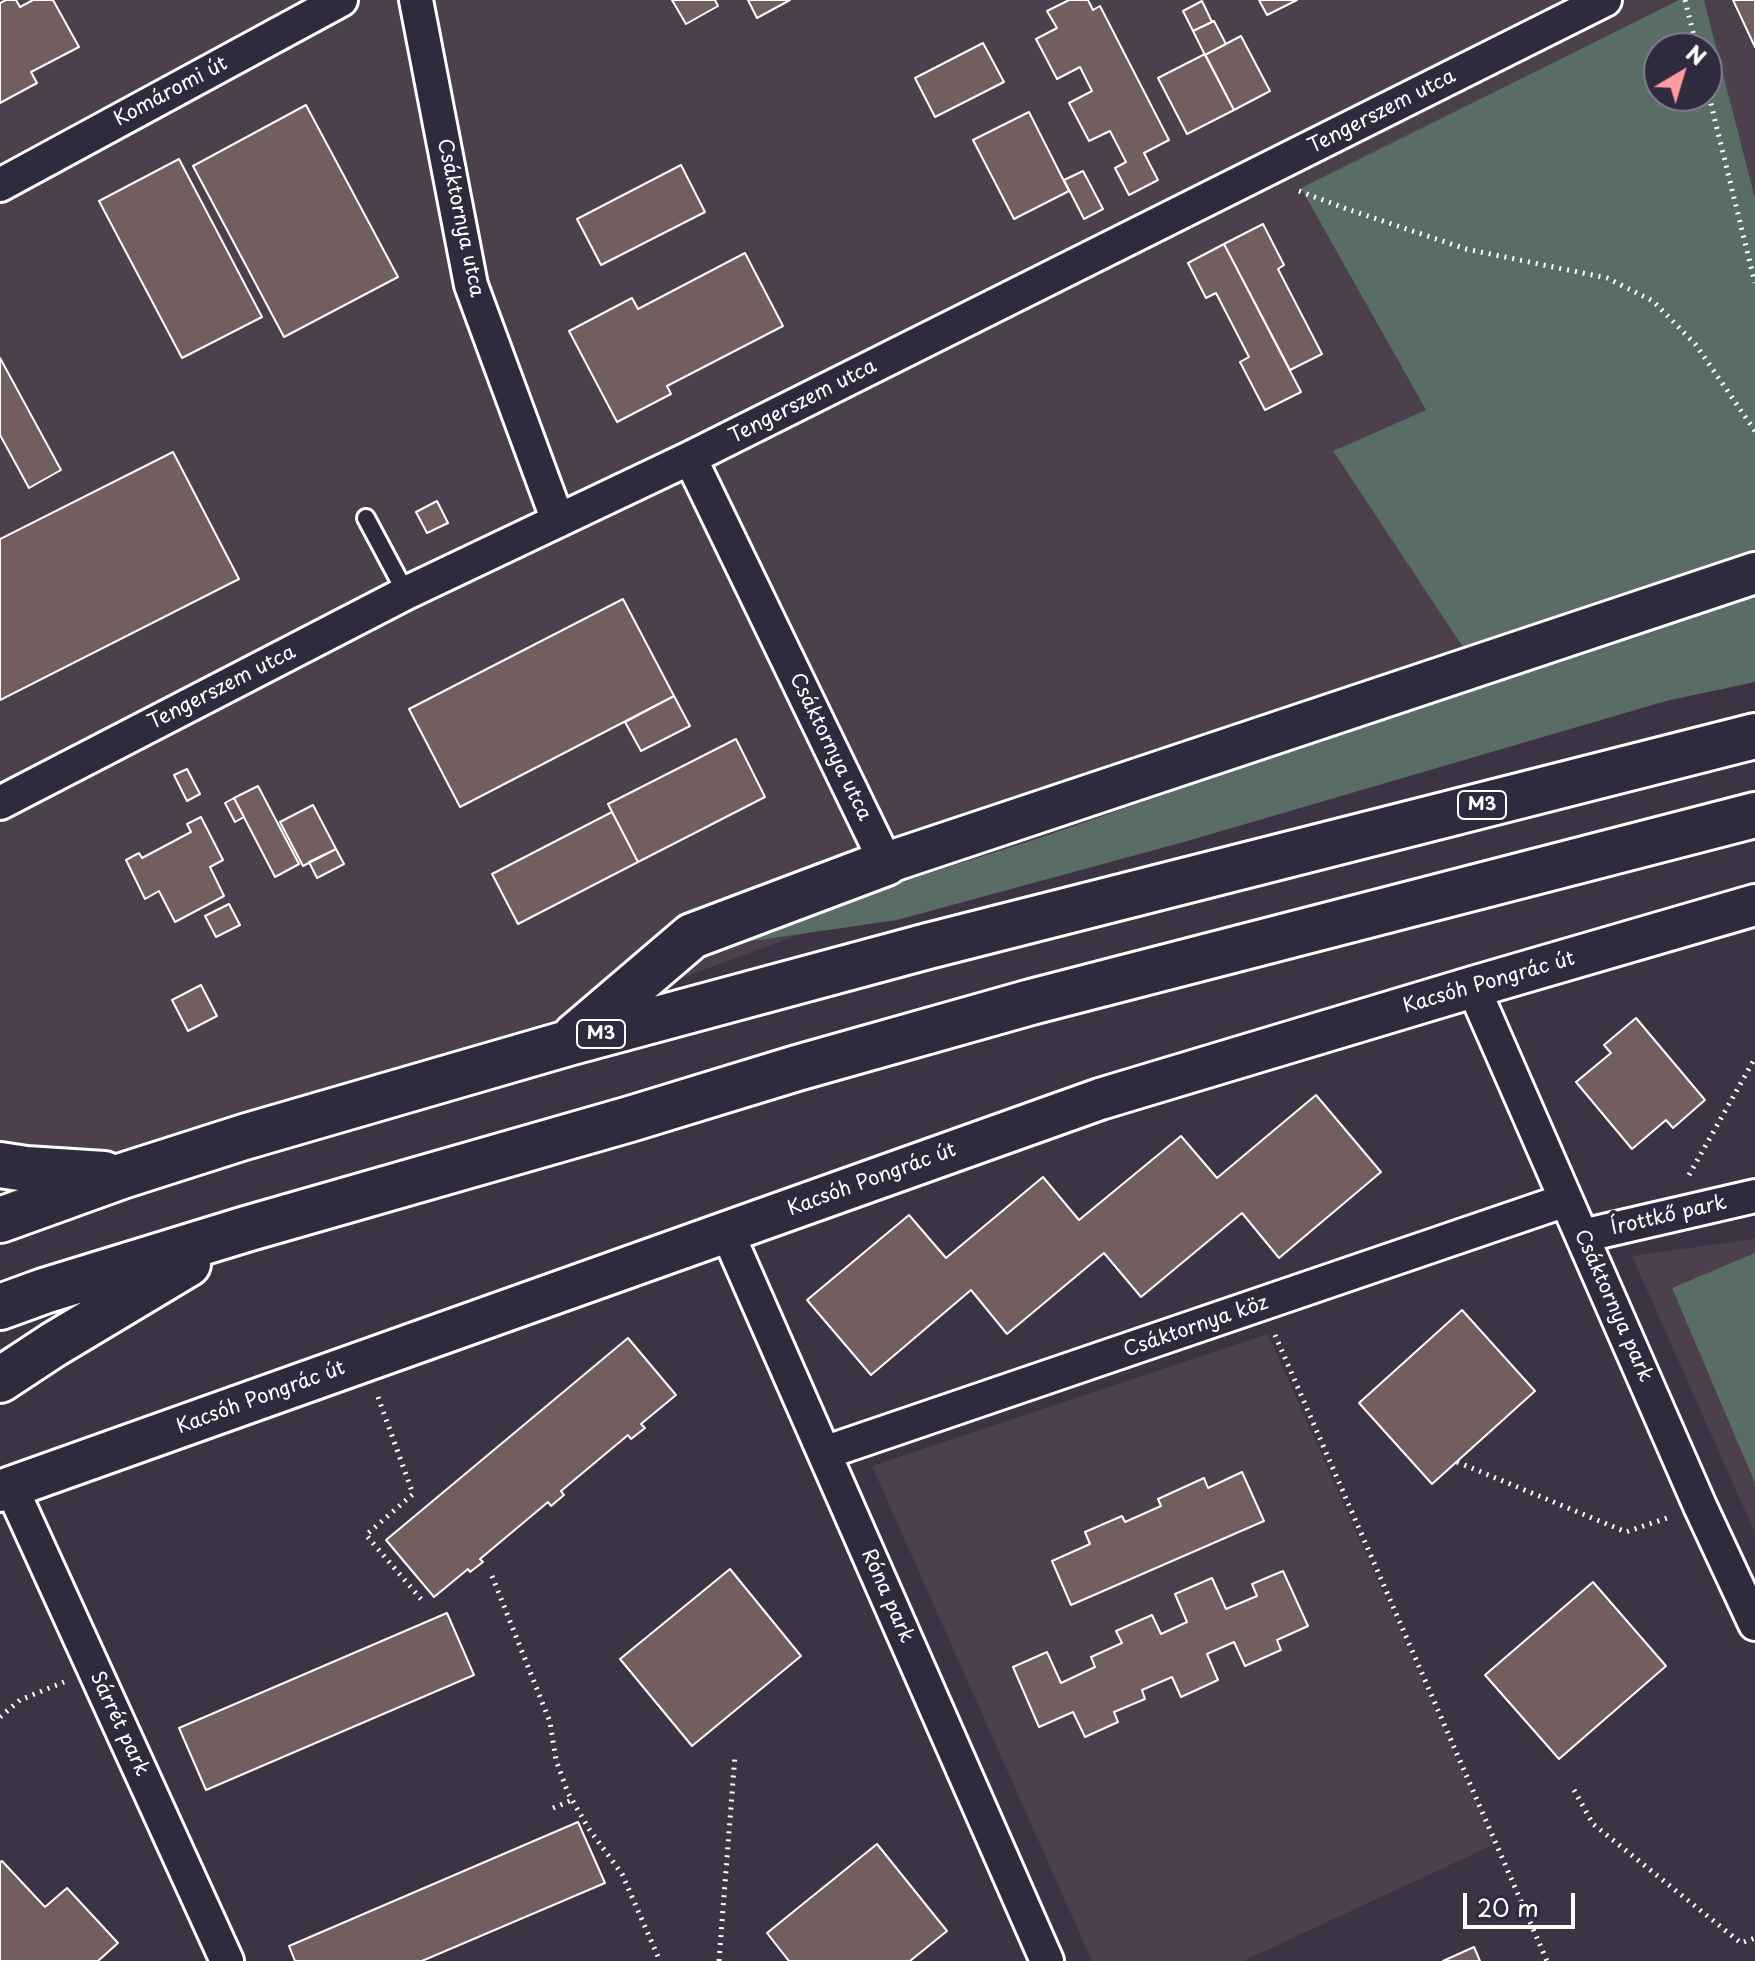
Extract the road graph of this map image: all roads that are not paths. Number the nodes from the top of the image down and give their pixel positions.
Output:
1 (341, 0) edge
2 (416, 0) edge
3 (1605, 0) edge
4 (0, 185) edge
5 (690, 458) junction
6 (366, 518) dead end
7 (558, 521) junction
8 (1755, 573) edge
9 (406, 593) junction
10 (1755, 736) edge
11 (0, 803) edge
12 (1755, 815) edge
13 (886, 863) junction
14 (1755, 905) edge
15 (1473, 987) junction
16 (568, 1043) junction
17 (0, 1165) edge
18 (122, 1176) junction
19 (1755, 1196) edge
20 (1566, 1200) junction
21 (0, 1220) edge
22 (246, 1229) junction
23 (727, 1232) junction
24 (1582, 1236) junction
25 (0, 1307) edge
26 (0, 1380) edge
27 (824, 1453) junction
28 (5, 1489) edge
29 (1755, 1624) edge
30 (227, 1961) edge
31 (1047, 1961) edge

1 - 4 street, Komáromi út
2 - 7 street, Csáktornya utca
3 - 5 street, Tengerszem utca
5 - 7 street, Tengerszem utca
5 - 13 street, Csáktornya utca
6 - 9 lane
7 - 9 street, Tengerszem utca
8 - 13 street
9 - 11 street, Tengerszem utca
10 - 16 main road, M3
12 - 22 main road
13 - 16 main road
14 - 15 street, Kacsóh Pongrác út
15 - 20 street, Csáktornya park
15 - 23 street, Kacsóh Pongrác út
16 - 18 main road, M3
17 - 18 main road
18 - 21 main road, M3
19 - 24 street, Írottkő park
20 - 24 street, Csáktornya park
20 - 27 street, Csáktornya köz
22 - 25 main road
22 - 26 main road
23 - 27 street, Róna park
23 - 28 street, Kacsóh Pongrác út
24 - 29 street, Csáktornya park
27 - 31 street, Róna park
28 - 30 street, Sárrét park

